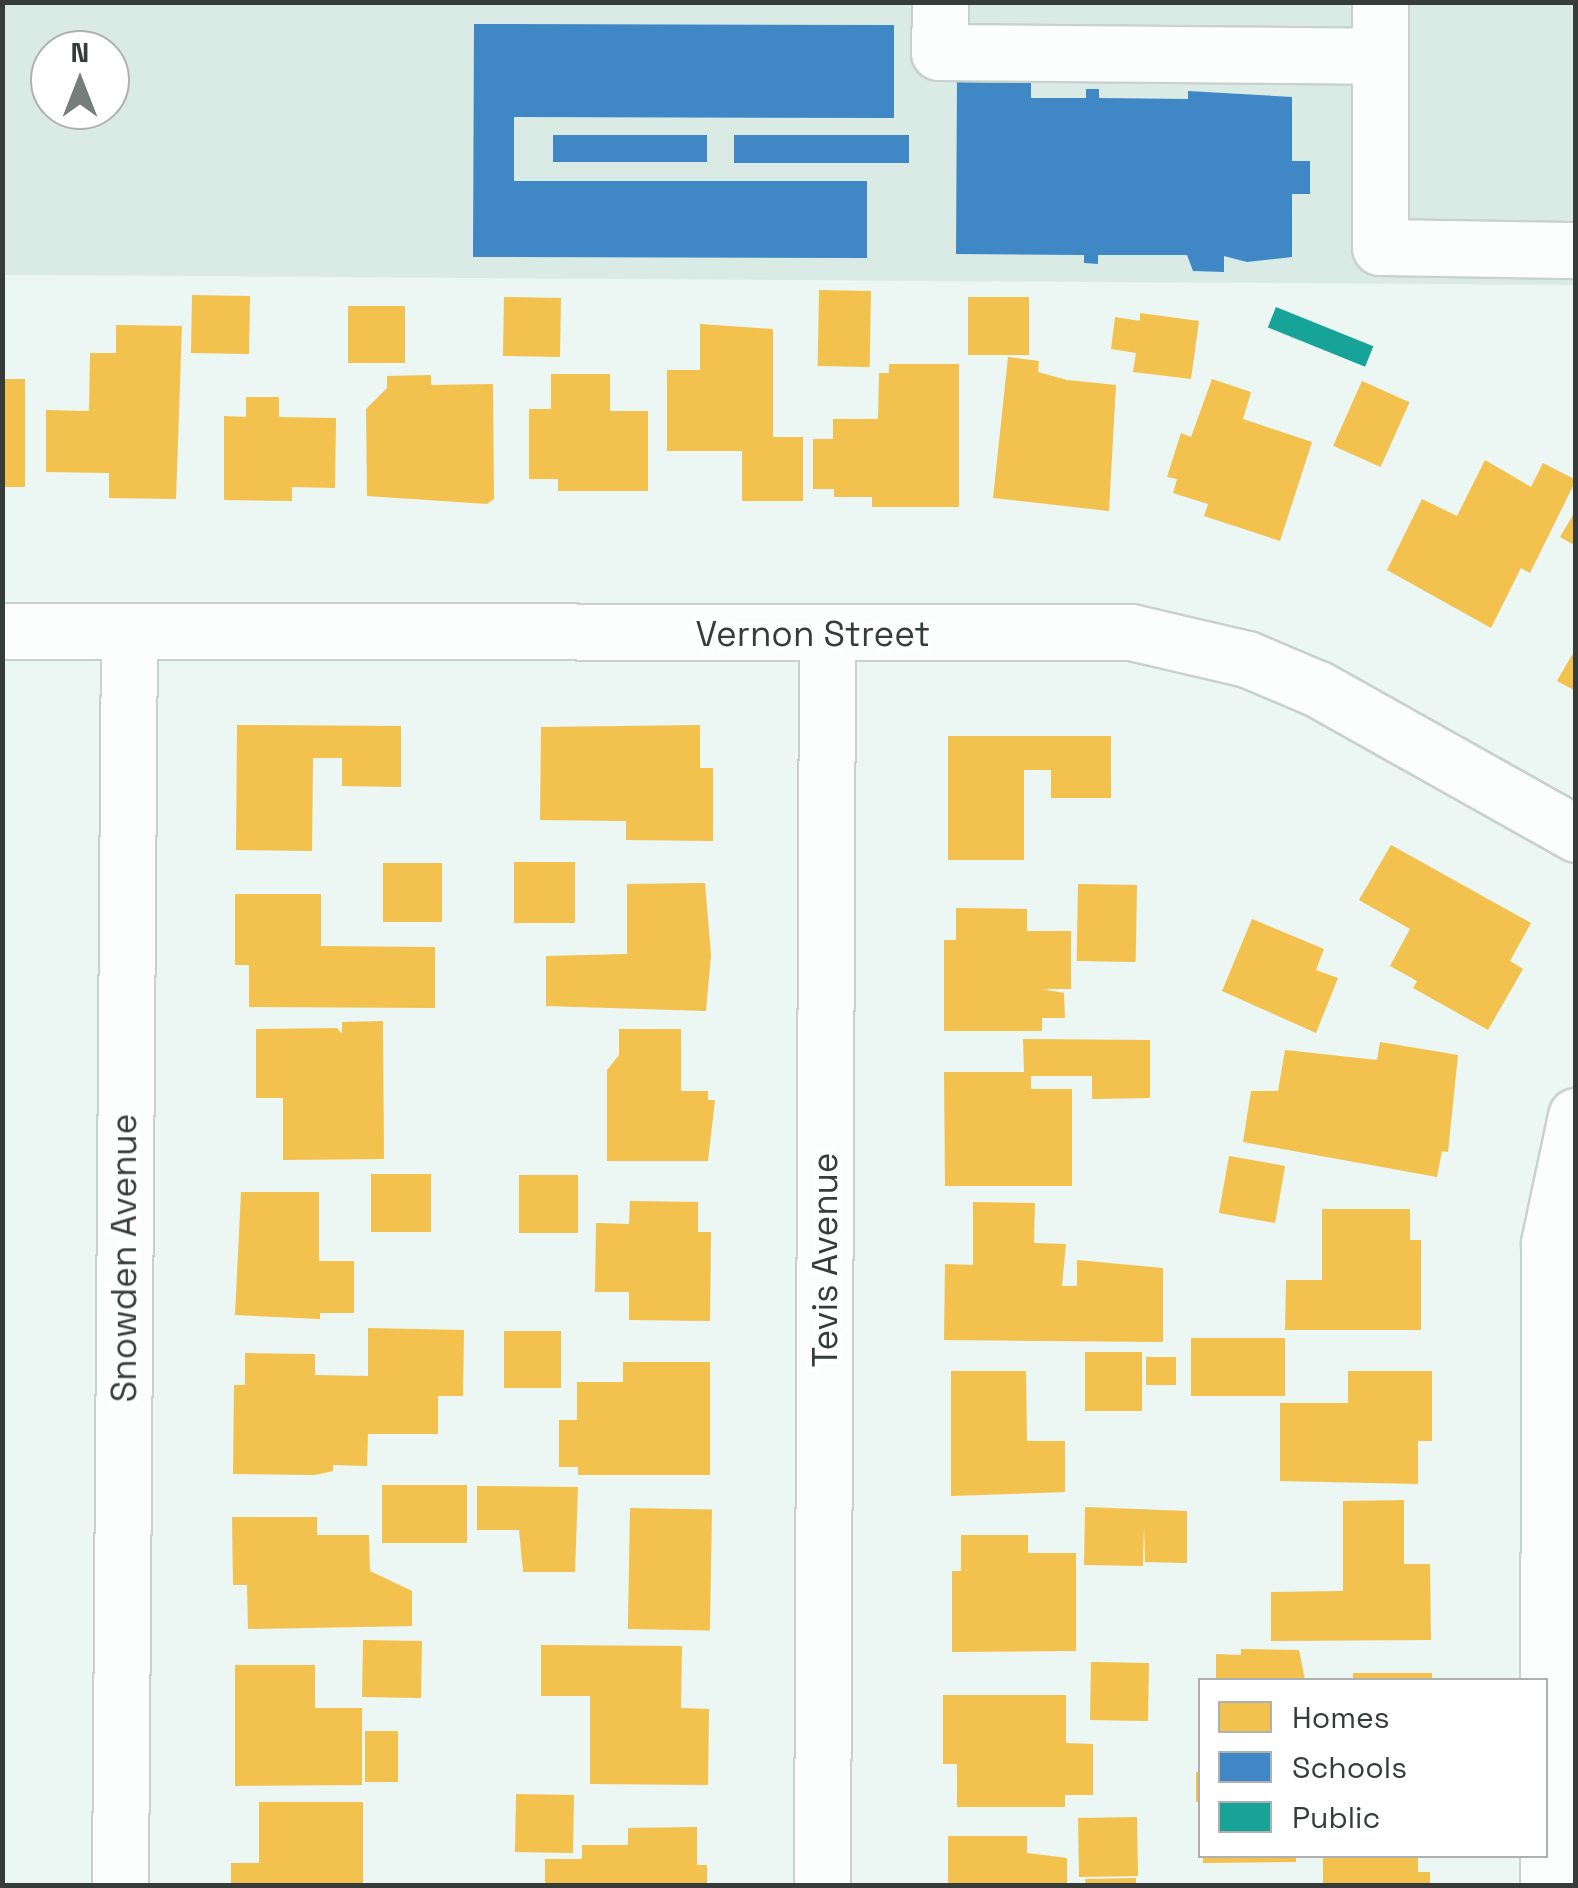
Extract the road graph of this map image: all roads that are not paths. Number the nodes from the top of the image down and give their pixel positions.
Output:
1 (940, 2) edge
2 (1380, 2) edge
3 (1380, 56) junction
4 (1576, 250) edge
5 (2, 631) edge
6 (129, 631) junction
7 (827, 635) junction
8 (1576, 834) edge
9 (1576, 1116) edge
10 (120, 1886) edge
11 (822, 1886) edge
12 (1548, 1886) edge

1 - 3 street
2 - 3 street
3 - 4 street
5 - 6 street, Vernon Street
6 - 7 street, Vernon Street
6 - 10 street, Snowden Avenue
7 - 8 street, Vernon Street
7 - 11 street, Tevis Avenue
9 - 12 street

